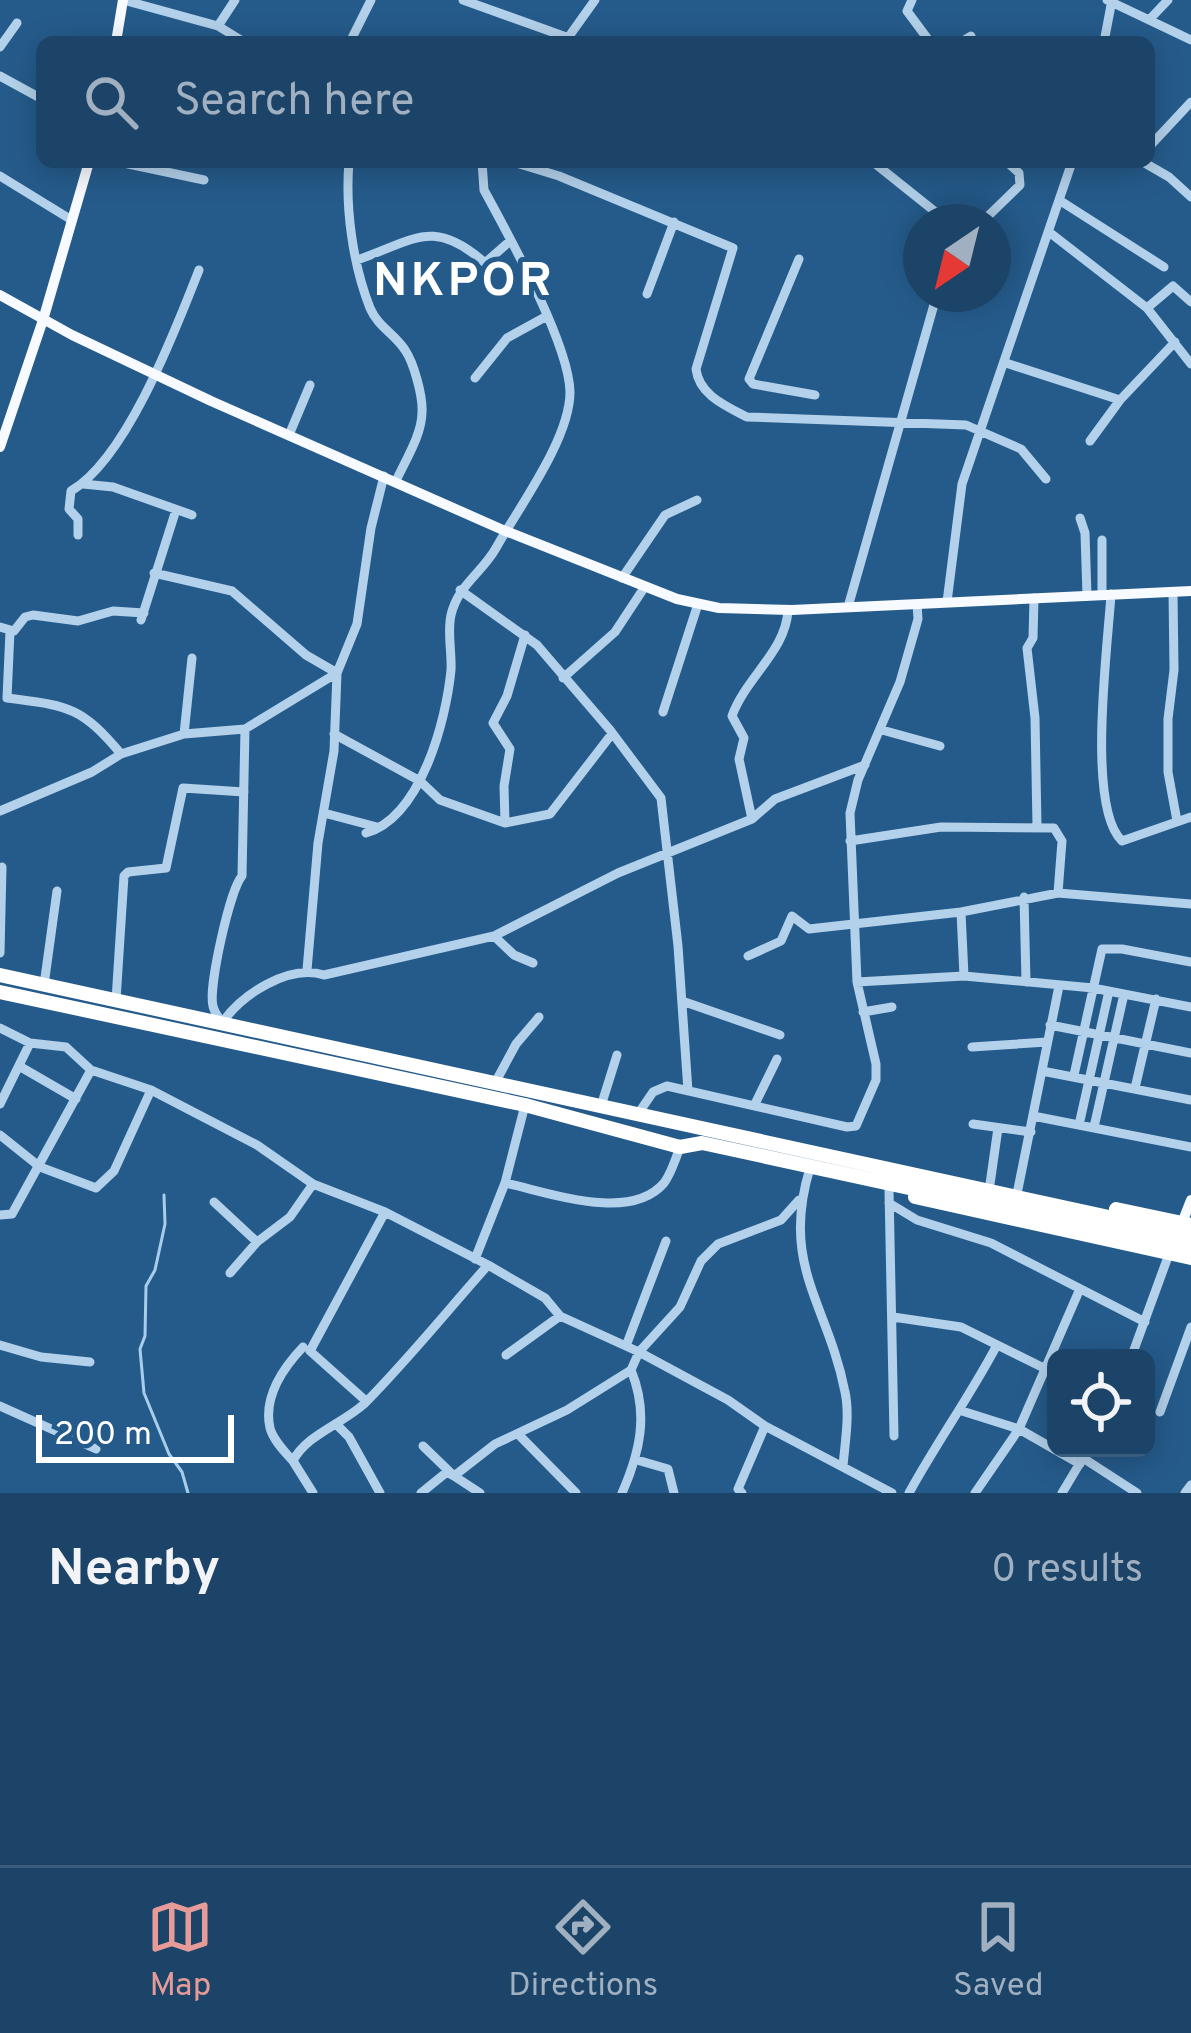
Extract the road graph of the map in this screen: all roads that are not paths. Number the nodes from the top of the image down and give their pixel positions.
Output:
1 (123, 0) edge
2 (235, 0) edge
3 (371, 0) edge
4 (463, 0) edge
5 (595, 0) edge
6 (912, 0) edge
7 (1168, 0) edge
8 (1110, 1) edge
9 (1149, 20) junction
10 (17, 23) dead end
11 (218, 26) junction
12 (117, 36) edge
13 (234, 36) edge
14 (353, 36) edge
15 (557, 36) edge
16 (570, 36) edge
17 (926, 36) edge
18 (1105, 36) edge
19 (1191, 40) edge
20 (0, 47) edge
21 (0, 76) edge
22 (36, 96) edge
23 (1191, 102) edge
24 (1155, 141) edge
25 (87, 168) edge
26 (147, 168) edge
27 (350, 168) edge
28 (482, 168) edge
29 (529, 168) edge
30 (880, 168) edge
31 (1014, 168) edge
32 (1070, 168) edge
33 (1152, 168) edge
34 (0, 176) edge
35 (204, 180) dead end
36 (1190, 194) edge
37 (1060, 200) junction
38 (926, 204) edge
39 (1000, 204) edge
40 (70, 219) junction
41 (674, 222) junction
42 (1049, 232) junction
43 (508, 242) junction
44 (799, 259) dead end
45 (357, 260) junction
46 (1164, 267) dead end
47 (199, 270) dead end
48 (0, 295) edge
49 (647, 295) dead end
50 (1191, 302) edge
51 (1147, 308) junction
52 (932, 312) edge
53 (547, 316) junction
54 (43, 320) junction
55 (1175, 342) junction
56 (1006, 363) junction
57 (1191, 364) edge
58 (153, 374) junction
59 (475, 378) dead end
60 (310, 385) dead end
61 (815, 395) dead end
62 (1120, 400) junction
63 (901, 422) junction
64 (980, 428) junction
65 (290, 436) junction
66 (1090, 441) dead end
67 (0, 447) edge
68 (390, 479) junction
69 (1046, 479) dead end
70 (83, 484) junction
71 (697, 500) dead end
72 (176, 510) junction
73 (191, 515) dead end
74 (1080, 518) dead end
75 (503, 530) junction
76 (77, 535) dead end
77 (1102, 541) dead end
78 (154, 573) junction
79 (622, 578) junction
80 (644, 589) junction
81 (460, 590) junction
82 (1191, 591) edge
83 (1173, 592) junction
84 (1107, 595) junction
85 (1087, 596) junction
86 (1034, 598) junction
87 (947, 602) junction
88 (698, 604) junction
89 (917, 604) junction
90 (848, 607) junction
91 (788, 610) junction
92 (5, 629) edge
93 (525, 635) junction
94 (192, 658) dead end
95 (337, 673) junction
96 (563, 678) junction
97 (663, 712) dead end
98 (245, 729) junction
99 (882, 730) junction
100 (184, 734) junction
101 (334, 734) junction
102 (611, 735) junction
103 (940, 746) dead end
104 (121, 754) junction
105 (865, 764) junction
106 (420, 781) junction
107 (244, 792) junction
108 (0, 811) edge
109 (324, 813) junction
110 (1191, 817) edge
111 (752, 819) junction
112 (1177, 821) junction
113 (505, 823) junction
114 (1037, 826) junction
115 (381, 829) junction
116 (366, 833) dead end
117 (850, 842) junction
118 (668, 850) junction
119 (2, 868) edge
120 (57, 891) dead end
121 (1058, 893) junction
122 (1024, 897) junction
123 (1191, 904) edge
124 (961, 912) junction
125 (852, 927) junction
126 (494, 936) junction
127 (0, 953) edge
128 (308, 956) junction
129 (748, 956) dead end
130 (1191, 962) edge
131 (533, 963) dead end
132 (307, 970) junction
133 (0, 975) edge
134 (324, 975) junction
135 (964, 976) junction
136 (857, 982) junction
137 (1026, 982) junction
138 (44, 985) junction
139 (1059, 986) junction
140 (1093, 988) junction
141 (1109, 991) junction
142 (0, 992) edge
143 (1124, 994) junction
144 (1156, 999) junction
145 (116, 1000) junction
146 (682, 1001) junction
147 (892, 1007) dead end
148 (1191, 1007) edge
149 (863, 1012) junction
150 (538, 1017) dead end
151 (222, 1023) junction
152 (1050, 1025) junction
153 (0, 1028) edge
154 (1084, 1032) junction
155 (780, 1035) dead end
156 (1099, 1035) junction
157 (1115, 1038) junction
158 (1047, 1042) junction
159 (30, 1043) junction
160 (1144, 1044) junction
161 (972, 1047) dead end
162 (1191, 1053) edge
163 (617, 1055) dead end
164 (777, 1059) dead end
165 (19, 1066) junction
166 (91, 1070) junction
167 (1042, 1070) junction
168 (1074, 1076) junction
169 (1089, 1079) junction
170 (1104, 1082) junction
171 (495, 1083) junction
172 (1135, 1088) junction
173 (151, 1090) junction
174 (688, 1091) junction
175 (76, 1099) junction
176 (1191, 1100) edge
177 (0, 1104) edge
178 (755, 1104) junction
179 (525, 1105) junction
180 (601, 1106) junction
181 (638, 1114) junction
182 (1033, 1115) junction
183 (973, 1124) dead end
184 (1079, 1125) junction
185 (998, 1127) junction
186 (1094, 1127) junction
187 (1031, 1132) junction
188 (0, 1135) edge
189 (680, 1147) junction
190 (1191, 1147) edge
191 (805, 1161) junction
192 (40, 1167) junction
193 (505, 1183) junction
194 (313, 1184) junction
195 (990, 1184) junction
196 (1018, 1189) junction
197 (889, 1197) junction
198 (800, 1200) junction
199 (1191, 1200) edge
200 (214, 1202) dead end
201 (385, 1212) junction
202 (0, 1215) edge
203 (1106, 1223) junction
204 (1188, 1227) edge
205 (666, 1241) dead end
206 (257, 1243) junction
207 (1191, 1249) edge
208 (1169, 1254) junction
209 (1191, 1258) edge
210 (475, 1259) junction
211 (488, 1264) junction
212 (230, 1274) dead end
213 (1079, 1291) junction
214 (560, 1316) junction
215 (892, 1317) junction
216 (1145, 1322) junction
217 (1191, 1327) edge
218 (0, 1345) edge
219 (997, 1345) junction
220 (626, 1346) junction
221 (304, 1347) dead end
222 (1059, 1349) edge
223 (1134, 1349) edge
224 (639, 1352) junction
225 (506, 1355) dead end
226 (90, 1363) dead end
227 (1047, 1369) edge
228 (631, 1370) junction
229 (1047, 1378) edge
230 (366, 1401) junction
231 (0, 1406) edge
232 (962, 1411) junction
233 (1160, 1412) dead end
234 (338, 1426) junction
235 (765, 1426) junction
236 (1019, 1429) junction
237 (518, 1434) junction
238 (894, 1436) dead end
239 (1047, 1441) edge
240 (423, 1446) dead end
241 (96, 1449) dead end
242 (1084, 1457) edge
243 (637, 1460) junction
244 (293, 1461) junction
245 (843, 1466) junction
246 (454, 1476) junction
247 (1191, 1486) edge
248 (313, 1493) edge
249 (380, 1493) edge
250 (421, 1493) edge
251 (480, 1493) edge
252 (576, 1493) edge
253 (622, 1493) edge
254 (674, 1493) edge
255 (742, 1493) edge
256 (892, 1493) edge
257 (909, 1493) edge
258 (975, 1493) edge
259 (1061, 1493) edge
260 (1137, 1493) edge
261 (1185, 1493) edge

1 - 11 street
1 - 12 main road
2 - 11 street
3 - 14 street
4 - 15 street
5 - 16 street
6 - 17 street
7 - 9 street
8 - 9 street
8 - 18 street
9 - 19 street
10 - 20 street
11 - 13 street
21 - 22 street
23 - 24 street
25 - 40 main road
26 - 35 street
27 - 45 street
28 - 43 street
29 - 41 street
30 - 38 street
31 - 39 street
32 - 37 street
33 - 36 street
34 - 40 street
37 - 42 street
37 - 46 street
40 - 54 main road
41 - 49 street
41 - 63 street
42 - 51 street
42 - 56 street
43 - 45 street
43 - 53 street
44 - 61 street
45 - 68 street
47 - 58 street
48 - 54 main road
50 - 51 street
51 - 55 street
52 - 63 street
53 - 59 street
53 - 75 street
54 - 58 main road
54 - 67 main road
55 - 57 street
55 - 62 street
56 - 62 street
56 - 64 street
58 - 65 main road
58 - 70 street
60 - 65 street
62 - 66 street
63 - 64 street
63 - 90 street
64 - 69 street
64 - 87 street
65 - 68 main road
68 - 75 main road
68 - 95 street
70 - 72 street
70 - 76 street
71 - 79 street
72 - 73 street
72 - 78 street
74 - 85 street
75 - 79 main road
75 - 81 street
77 - 84 street
78 - 92 street
78 - 95 street
79 - 80 main road
80 - 88 main road
80 - 96 street
81 - 93 street
81 - 106 street
82 - 83 main road
83 - 84 main road
83 - 112 street
84 - 85 main road
84 - 112 street
85 - 86 main road
86 - 87 main road
86 - 114 street
87 - 89 main road
88 - 91 main road
88 - 97 street
89 - 90 main road
89 - 99 street
90 - 91 main road
91 - 111 street
92 - 104 street
93 - 96 street
93 - 113 street
94 - 100 street
95 - 98 street
95 - 101 street
96 - 102 street
98 - 100 street
98 - 107 street
99 - 103 street
99 - 105 street
100 - 104 street
101 - 106 street
101 - 109 street
102 - 113 street
102 - 118 street
104 - 108 street
105 - 111 street
105 - 117 street
106 - 113 street
106 - 115 street
107 - 145 street
107 - 151 street
109 - 115 street
109 - 128 street
110 - 112 street
111 - 118 street
114 - 117 street
114 - 121 street
115 - 116 street
117 - 125 street
118 - 126 street
118 - 146 street
119 - 127 street
120 - 138 street
121 - 122 street
121 - 123 street
122 - 124 street
122 - 137 street
124 - 125 street
124 - 135 street
125 - 129 street
125 - 136 street
126 - 131 street
126 - 134 street
128 - 132 street
128 - 134 street
130 - 140 street
132 - 134 street
132 - 151 street
133 - 138 highway
135 - 136 street
135 - 137 street
136 - 149 street
137 - 139 street
138 - 145 highway
139 - 140 street
139 - 152 street
140 - 141 street
140 - 154 street
141 - 143 street
141 - 156 street
142 - 179 highway
143 - 144 street
143 - 157 street
144 - 148 street
144 - 160 street
145 - 151 highway
146 - 155 street
146 - 174 street
147 - 149 street
149 - 178 street
150 - 171 street
151 - 171 highway
152 - 154 street
152 - 158 street
153 - 159 street
154 - 156 street
154 - 168 street
156 - 157 street
156 - 169 street
157 - 160 street
157 - 170 street
158 - 161 street
158 - 167 street
159 - 165 street
159 - 166 street
160 - 162 street
160 - 172 street
163 - 180 street
164 - 178 street
165 - 175 street
165 - 177 street
166 - 173 street
166 - 175 street
167 - 168 street
167 - 182 street
168 - 169 street
169 - 170 street
169 - 184 street
170 - 172 street
170 - 186 street
171 - 180 highway
172 - 176 street
173 - 192 street
173 - 194 street
174 - 178 street
174 - 181 street
175 - 192 street
179 - 189 highway
179 - 193 street
180 - 181 highway
181 - 191 highway
182 - 184 street
182 - 187 street
183 - 185 street
184 - 186 street
185 - 187 street
185 - 195 street
186 - 190 street
187 - 196 street
188 - 192 street
189 - 191 highway
189 - 193 street
191 - 195 highway
191 - 197 highway
191 - 198 street
191 - 203 highway
192 - 202 street
193 - 210 street
194 - 201 street
194 - 206 street
195 - 196 highway
196 - 204 highway
197 - 208 highway
197 - 213 street
197 - 215 street
198 - 224 street
198 - 245 street
199 - 204 main road
200 - 206 street
201 - 210 street
201 - 230 street
203 - 204 highway
203 - 207 highway
205 - 220 street
206 - 212 street
208 - 209 highway
208 - 216 street
210 - 211 street
211 - 214 street
211 - 230 street
213 - 216 street
213 - 222 street
214 - 220 street
214 - 225 street
215 - 219 street
215 - 238 street
216 - 223 street
217 - 233 street
218 - 226 street
219 - 227 street
219 - 232 street
220 - 224 street
221 - 244 street
224 - 228 street
224 - 235 street
228 - 237 street
228 - 243 street
229 - 236 street
230 - 234 street
231 - 241 street
232 - 236 street
232 - 257 street
234 - 244 street
234 - 249 street
235 - 245 street
235 - 255 street
236 - 239 street
236 - 258 street
237 - 246 street
237 - 252 street
240 - 246 street
242 - 259 street
242 - 260 street
243 - 253 street
243 - 254 street
244 - 248 street
245 - 256 street
246 - 250 street
246 - 251 street
247 - 261 street

